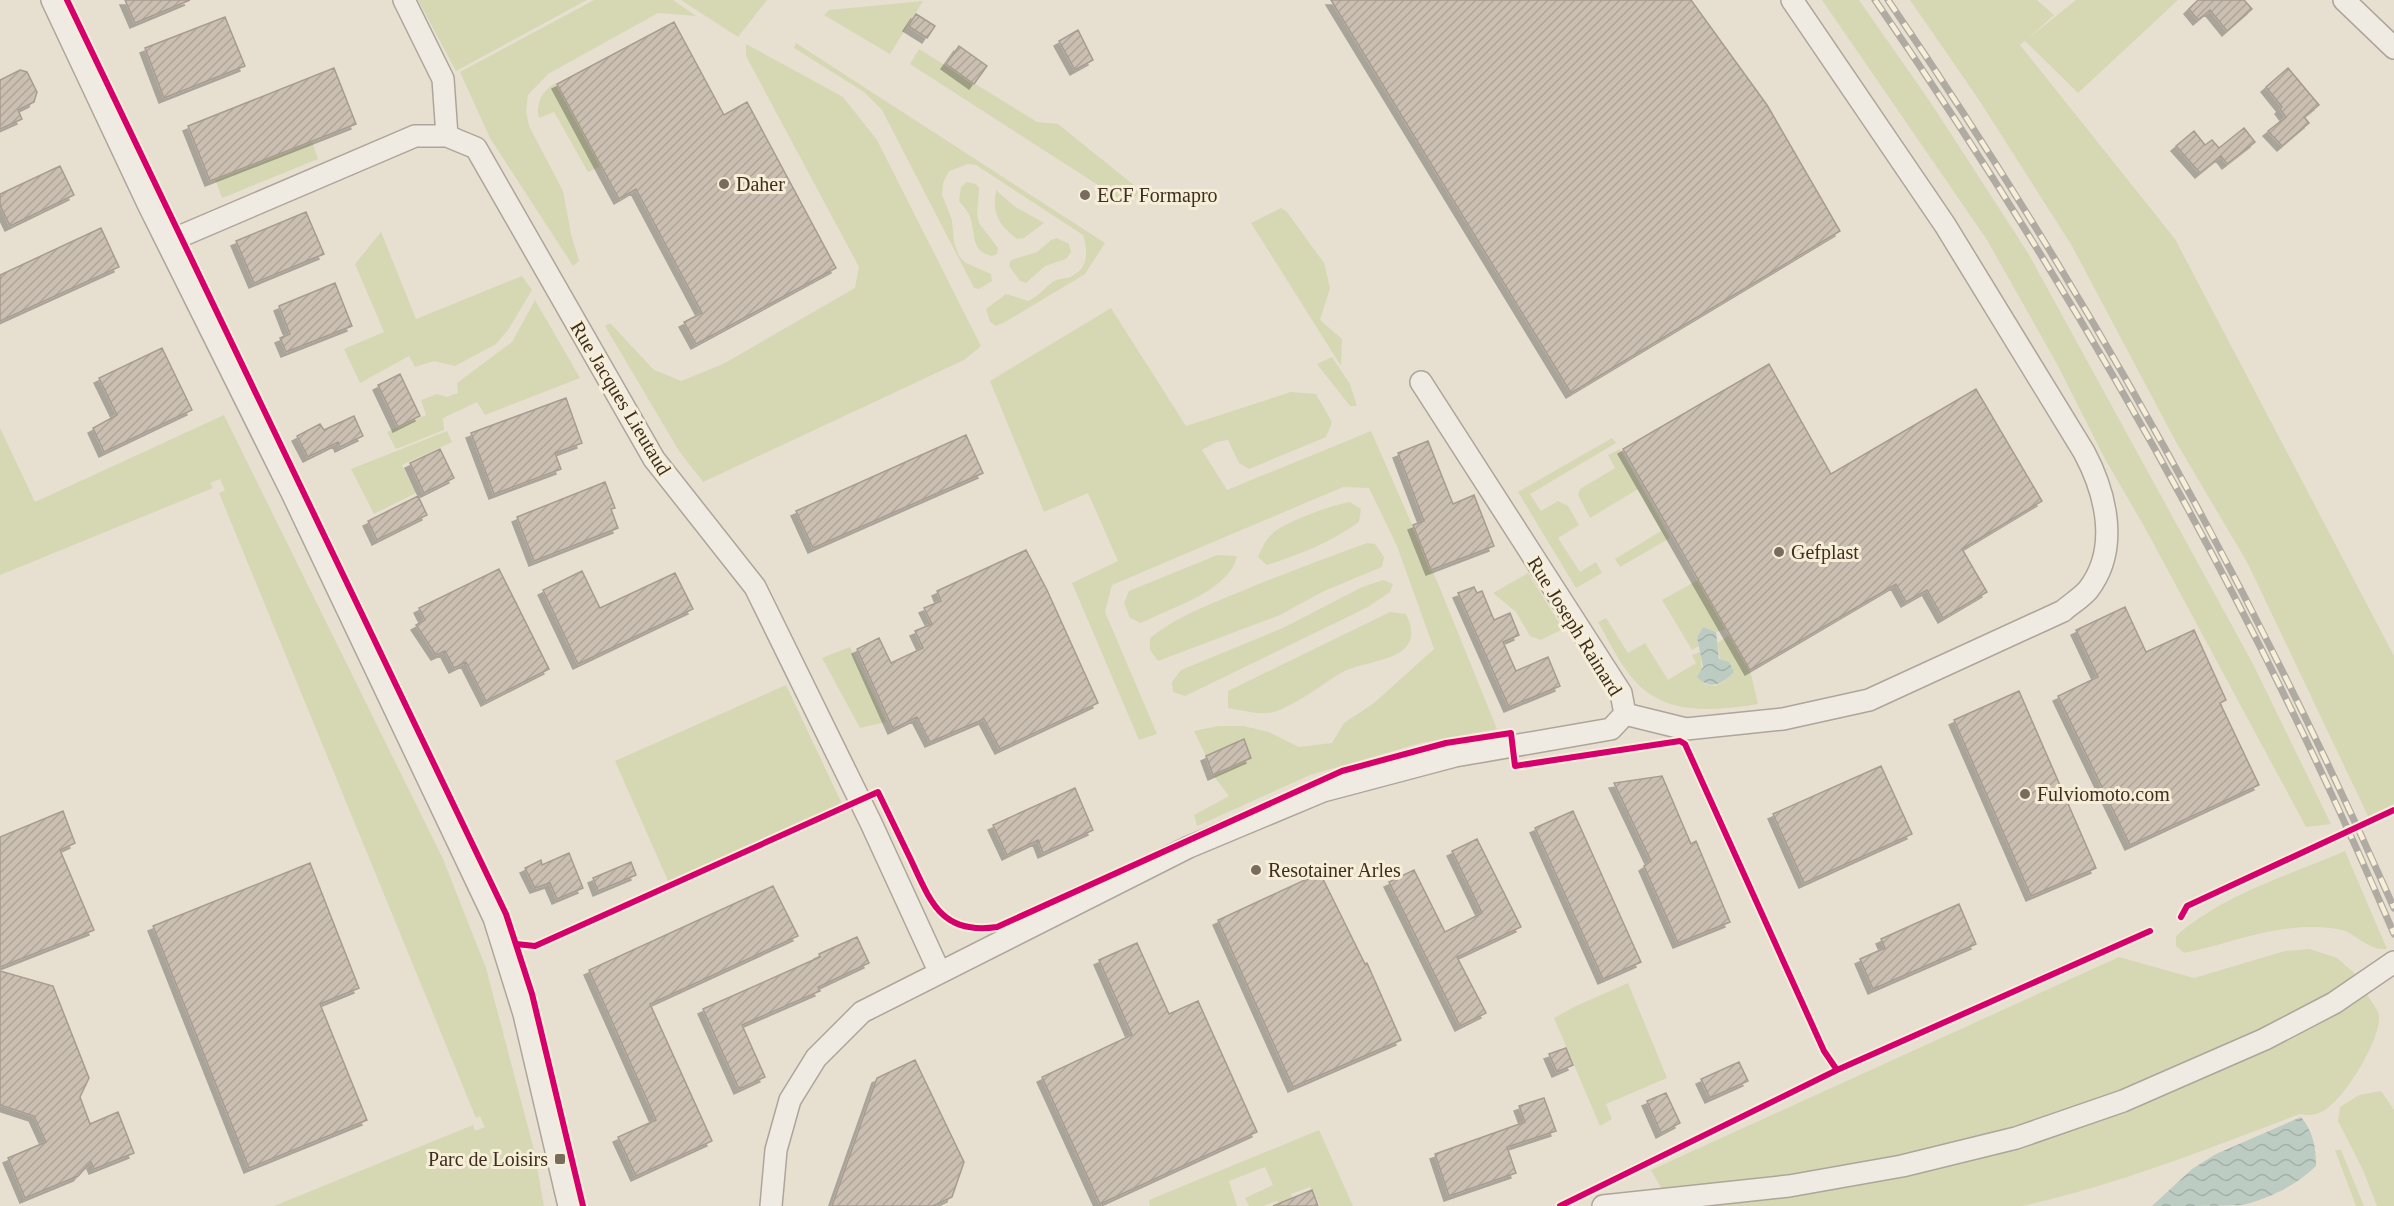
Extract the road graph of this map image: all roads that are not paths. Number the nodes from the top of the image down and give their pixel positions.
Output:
1 (52, 0) edge
2 (404, 0) edge
3 (1792, 0) edge
4 (2344, 0) edge
5 (2394, 48) edge
6 (447, 136) junction
7 (167, 242) junction
8 (1421, 382) dead end
9 (1625, 714) junction
10 (2394, 962) edge
11 (939, 971) junction
12 (569, 1206) edge
13 (771, 1206) edge
14 (1603, 1206) edge

1 - 7 street
2 - 6 street
3 - 9 street
4 - 5 street
6 - 7 street, Rue Jacques Lieutaud
6 - 11 street, Rue Jacques Lieutaud
7 - 12 street
8 - 9 street, Rue Joseph Rainard
9 - 11 street, Rue Joseph Rainard
10 - 14 street
11 - 13 street, Rue Joseph Rainard

